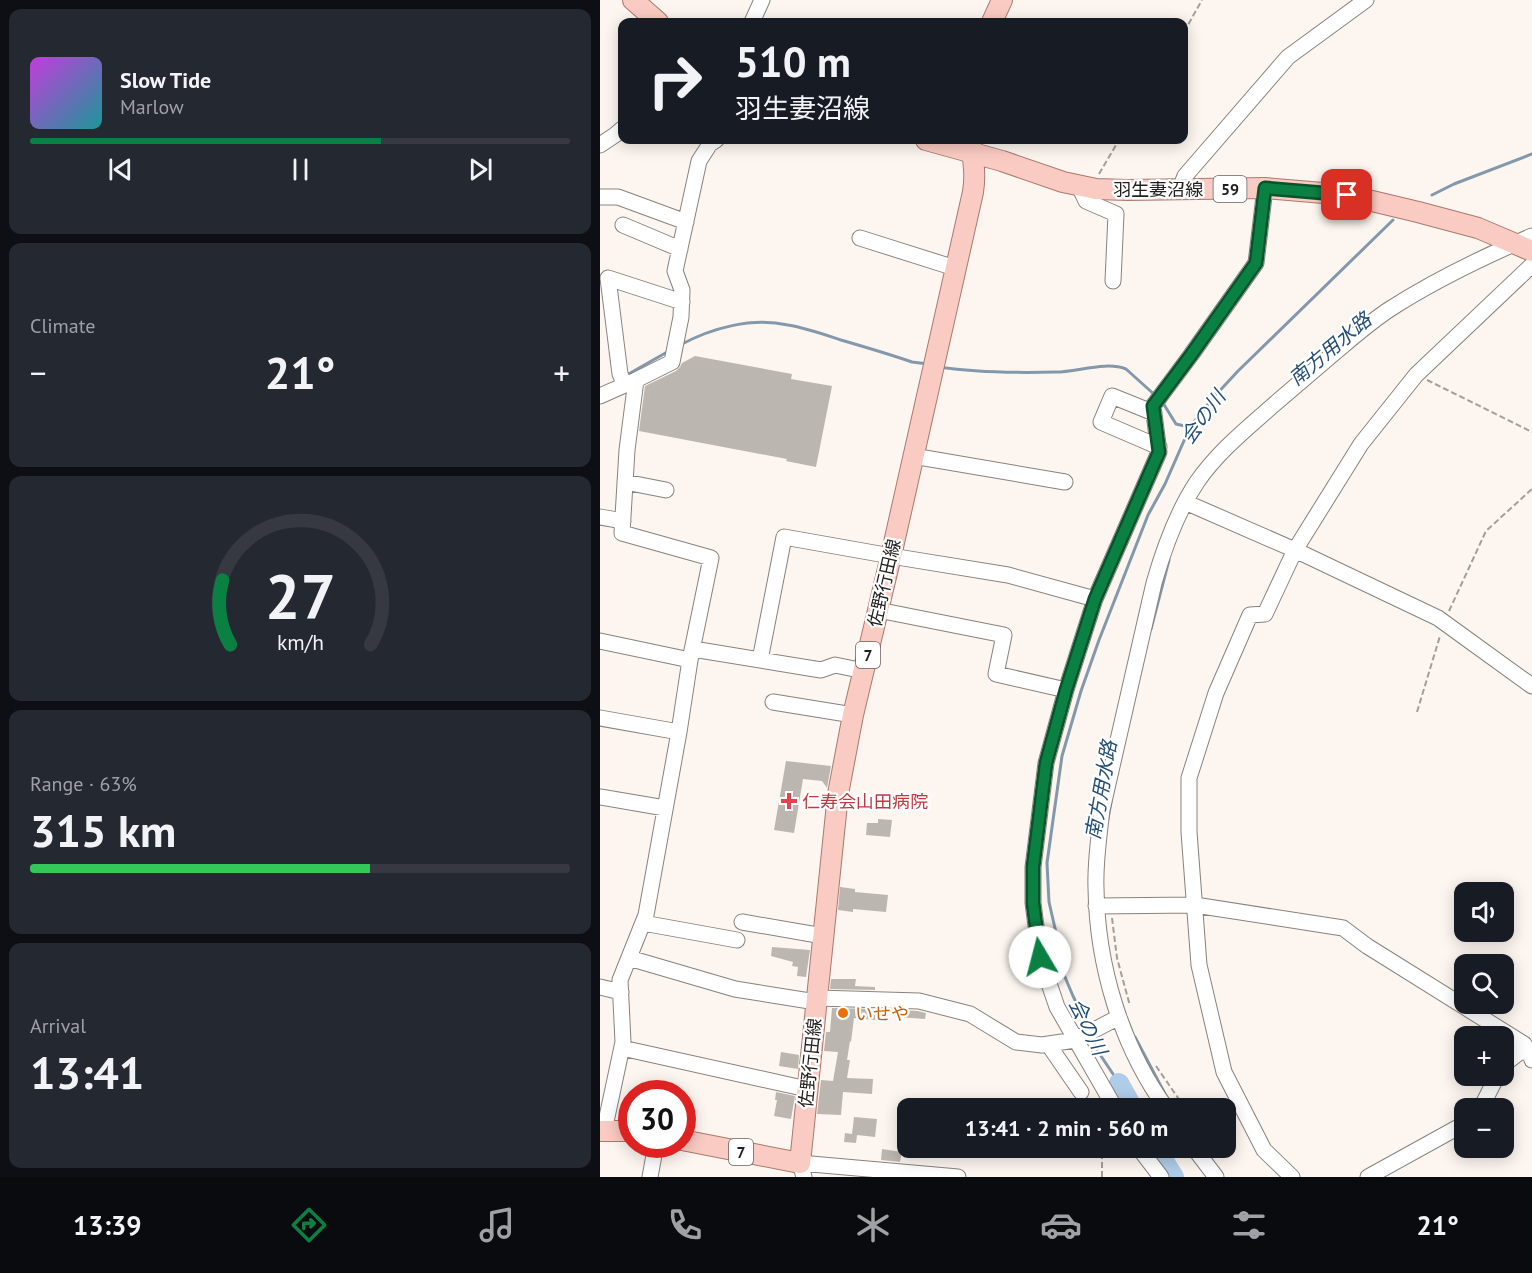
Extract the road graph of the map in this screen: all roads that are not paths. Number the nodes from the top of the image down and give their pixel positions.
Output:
1 (633, 0) edge
2 (762, 0) edge
3 (1002, 0) edge
4 (1366, 0) edge
5 (653, 18) edge
6 (754, 18) edge
7 (994, 18) edge
8 (618, 132) edge
9 (710, 144) edge
10 (956, 144) edge
11 (600, 145) edge
12 (971, 146) edge
13 (1087, 187) junction
14 (1265, 188) junction
15 (1183, 190) junction
16 (600, 197) edge
17 (686, 222) junction
18 (623, 225) dead end
19 (860, 238) dead end
20 (1526, 243) edge
21 (680, 249) junction
22 (1532, 265) edge
23 (955, 268) junction
24 (1113, 281) dead end
25 (682, 302) junction
26 (631, 382) junction
27 (600, 396) edge
28 (1154, 413) junction
29 (1159, 447) junction
30 (913, 456) junction
31 (625, 482) junction
32 (1065, 482) dead end
33 (666, 490) dead end
34 (1185, 502) junction
35 (600, 518) edge
36 (622, 521) junction
37 (1295, 550) junction
38 (891, 556) junction
39 (1095, 599) junction
40 (878, 610) junction
41 (600, 641) edge
42 (692, 655) junction
43 (760, 660) junction
44 (864, 671) junction
45 (1532, 687) edge
46 (1066, 690) junction
47 (773, 702) dead end
48 (853, 715) junction
49 (600, 718) edge
50 (680, 732) junction
51 (600, 797) edge
52 (665, 808) junction
53 (1195, 905) junction
54 (1104, 906) junction
55 (643, 922) junction
56 (742, 922) dead end
57 (823, 936) junction
58 (738, 940) dead end
59 (629, 958) junction
60 (600, 987) edge
61 (621, 993) junction
62 (816, 1000) junction
63 (1125, 1015) junction
64 (1075, 1040) junction
65 (1048, 1044) junction
66 (622, 1048) junction
67 (1531, 1055) edge
68 (1514, 1057) edge
69 (807, 1089) junction
70 (1081, 1092) dead end
71 (1109, 1098) edge
72 (1159, 1098) edge
73 (1454, 1130) edge
74 (602, 1131) edge
75 (618, 1131) edge
76 (696, 1144) edge
77 (653, 1158) edge
78 (1147, 1158) edge
79 (1202, 1158) edge
80 (802, 1170) edge
81 (650, 1177) edge
82 (958, 1177) edge
83 (1161, 1177) edge
84 (1216, 1177) edge
85 (1292, 1177) edge
86 (1368, 1177) edge

1 - 5 main road
2 - 6 street
3 - 7 main road
4 - 15 street
8 - 11 street
9 - 17 street
10 - 12 main road, 羽生妻沼線 / 59
12 - 13 main road, 羽生妻沼線 / 59
12 - 23 main road, 佐野行田線 / 7
13 - 15 main road, 羽生妻沼線 / 59
13 - 24 street
14 - 15 main road, 羽生妻沼線 / 59
14 - 20 main road, 羽生妻沼線 / 59
14 - 28 street
16 - 17 street
17 - 21 street
18 - 21 street
19 - 23 street
20 - 34 street
21 - 25 street
22 - 37 street
23 - 30 main road, 佐野行田線 / 7
25 - 26 street
25 - 26 street
26 - 27 street
26 - 31 street
28 - 29 street
28 - 29 street
29 - 39 street
30 - 32 street
30 - 38 main road, 佐野行田線 / 7
31 - 33 street
31 - 36 street
34 - 37 street
34 - 54 street
35 - 36 street
36 - 42 street
37 - 45 street
37 - 53 street
38 - 39 street
38 - 40 main road, 佐野行田線 / 7
38 - 43 street
39 - 46 street
40 - 44 main road, 佐野行田線 / 7
40 - 46 street
41 - 42 street
42 - 43 street
42 - 50 street
43 - 44 street
44 - 48 main road, 佐野行田線 / 7
46 - 64 street
47 - 48 street
48 - 57 main road, 佐野行田線 / 7
49 - 50 street
50 - 52 street
51 - 52 street
52 - 55 street
53 - 54 street
53 - 67 street
53 - 85 street
54 - 63 street
55 - 58 street
55 - 59 street
56 - 57 street
57 - 62 main road, 佐野行田線 / 7
59 - 61 street
59 - 62 street
60 - 61 street
61 - 66 street
62 - 65 street
62 - 69 main road, 佐野行田線 / 7
63 - 64 street
63 - 72 street
64 - 65 street
64 - 71 street
65 - 70 street
66 - 69 street
66 - 74 street
67 - 68 street
69 - 80 main road, 佐野行田線 / 7
73 - 86 street
74 - 75 main road
76 - 80 main road, 7
77 - 81 street
78 - 83 street
79 - 84 street
80 - 82 street

